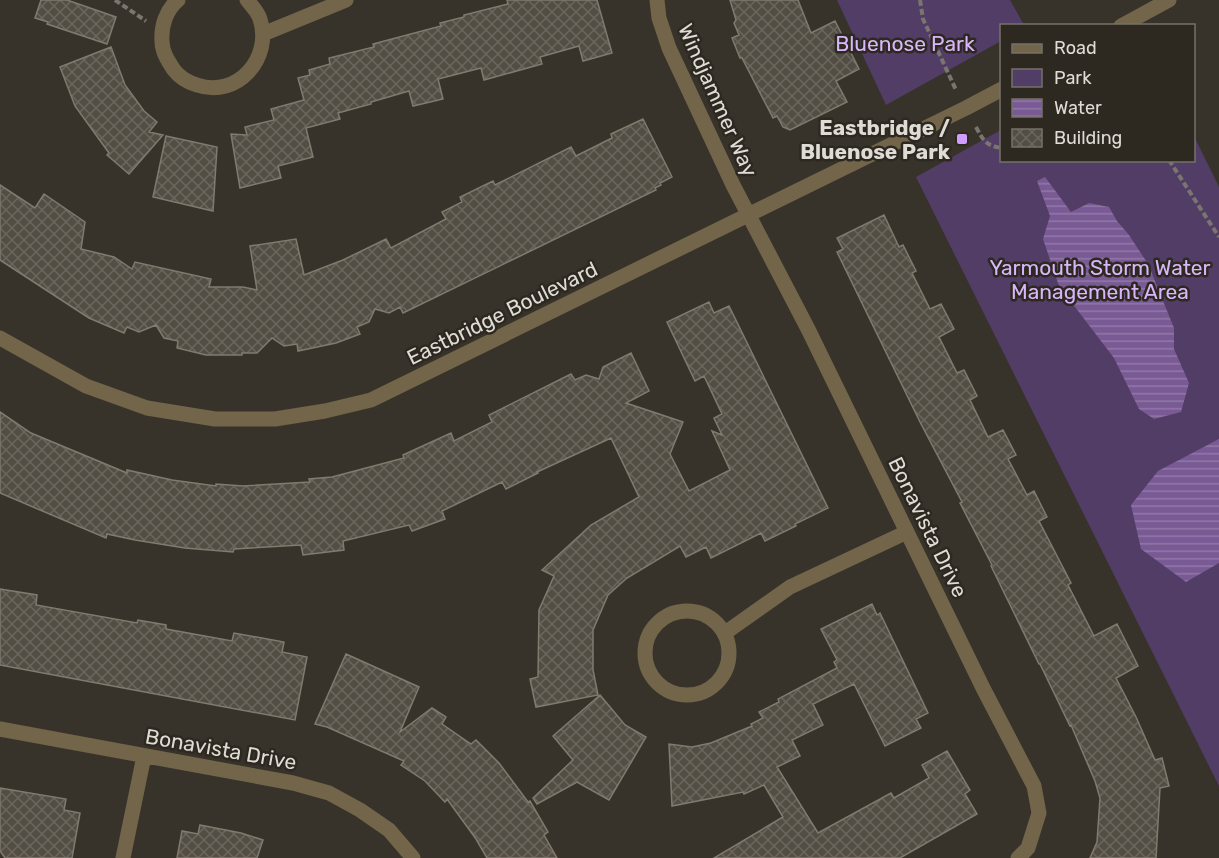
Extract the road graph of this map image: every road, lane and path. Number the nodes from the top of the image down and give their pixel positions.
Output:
1 (115, 0) edge
2 (178, 0) edge
3 (247, 0) edge
4 (346, 0) edge
5 (657, 0) edge
6 (920, 0) edge
7 (1169, 0) edge
8 (1125, 24) edge
9 (162, 31) junction
10 (263, 34) junction
11 (956, 90) dead end
12 (1000, 90) edge
13 (976, 127) dead end
14 (1000, 148) edge
15 (1170, 162) edge
16 (748, 216) junction
17 (1219, 237) edge
18 (0, 338) edge
19 (907, 532) junction
20 (725, 633) junction
21 (0, 729) edge
22 (144, 756) junction
23 (123, 858) edge
24 (413, 858) edge
25 (1018, 858) edge

1 - 9 path
2 - 9 street
3 - 10 street
4 - 10 street
5 - 16 street, Windjammer Way
6 - 11 path
7 - 8 street
9 - 10 street
12 - 16 street, Eastbridge Boulevard
13 - 14 path
15 - 17 path
16 - 18 street, Eastbridge Boulevard
16 - 19 street, Bonavista Drive
19 - 20 street
19 - 25 street, Bonavista Drive
20 - 20 street
21 - 22 street, Bonavista Drive
22 - 23 street
22 - 24 street, Bonavista Drive

